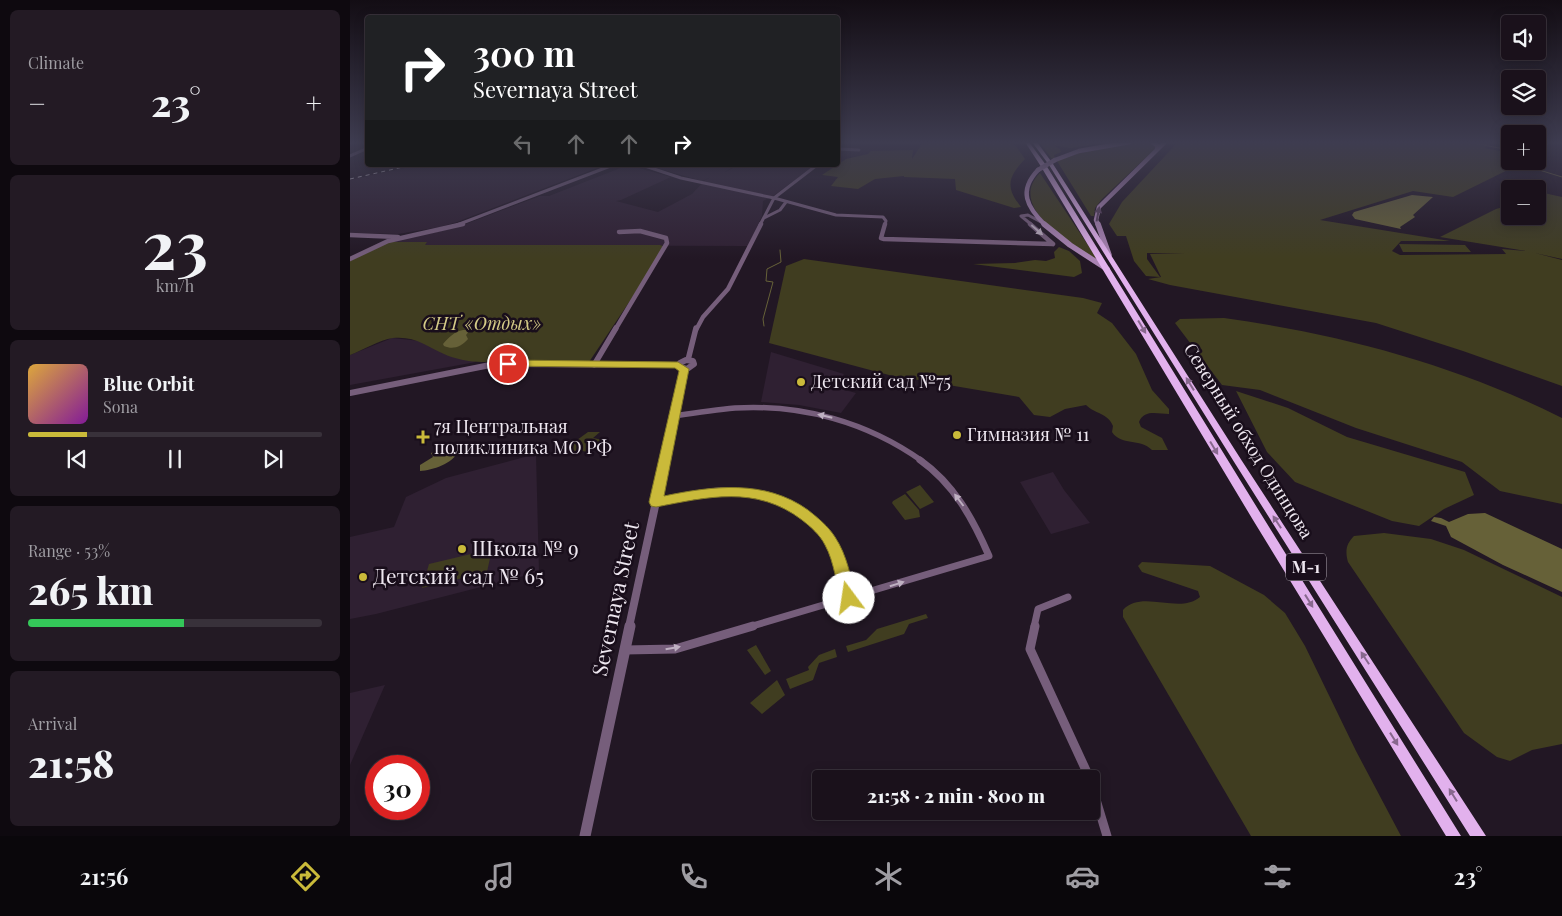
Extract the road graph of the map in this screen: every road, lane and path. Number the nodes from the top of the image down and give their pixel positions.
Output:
1 (572, 181) edge
2 (694, 181) edge
3 (796, 181) edge
4 (1030, 181) edge
5 (1054, 181) edge
6 (1061, 181) edge
7 (1125, 181) edge
8 (774, 198) junction
9 (1028, 201) junction
10 (786, 202) junction
11 (1023, 215) junction
12 (763, 219) junction
13 (1041, 222) junction
14 (619, 232) dead end
15 (350, 235) edge
16 (403, 237) junction
17 (350, 259) edge
18 (1109, 264) junction
19 (688, 360) joint
20 (594, 365) junction
21 (681, 367) junction
22 (350, 393) edge
23 (674, 416) junction
24 (656, 502) junction
25 (1068, 597) dead end
26 (849, 598) junction
27 (625, 650) junction
28 (1086, 770) edge
29 (1100, 812) edge
30 (586, 836) edge
31 (1107, 836) edge
32 (1454, 836) edge
33 (1479, 836) edge

1 - 16 street
2 - 8 street
3 - 8 street
4 - 9 main road, bridge
5 - 18 highway, Северный обход Одинцова / М-1
6 - 18 highway, Северный обход Одинцова / М-1
18 -> 7 main road, М-1
8 - 10 street
8 - 12 street
9 - 11 street
9 - 13 main road, М-1
11 -> 10 street
10 - 12 street
11 - 13 street
12 - 19 street
13 - 18 main road, М-1
14 - 20 street
15 - 16 street
16 - 17 street
18 -> 32 highway, Северный обход Одинцова / М-1
33 -> 18 highway, Северный обход Одинцова / М-1
19 - 21 street, Severnaya Street
20 - 21 street
20 - 22 street
21 - 23 street, Severnaya Street
23 - 24 street, Severnaya Street
26 -> 23 street
24 - 26 street
24 - 27 street, Severnaya Street
25 - 28 street
27 -> 26 street
27 - 30 street, Severnaya Street
29 - 31 street

